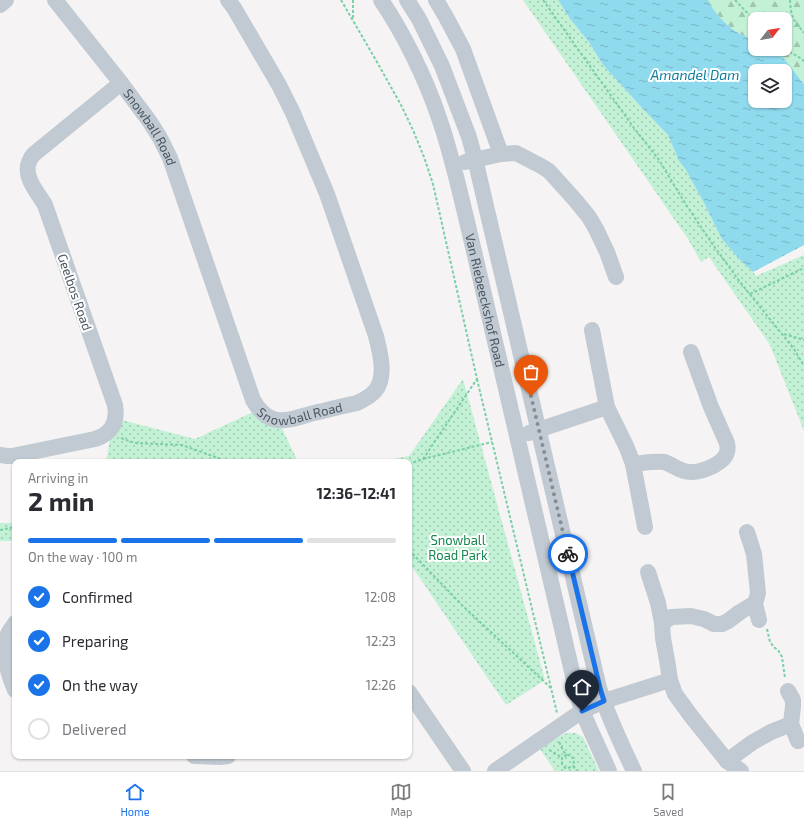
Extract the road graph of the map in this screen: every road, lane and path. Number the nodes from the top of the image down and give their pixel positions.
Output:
1 (6, 0) edge
2 (55, 0) edge
3 (228, 0) edge
4 (341, 0) edge
5 (353, 0) edge
6 (381, 0) edge
7 (407, 0) edge
8 (436, 0) edge
9 (543, 0) edge
10 (735, 0) edge
11 (790, 0) edge
12 (0, 5) edge
13 (748, 14) edge
14 (353, 20) junction
15 (804, 33) edge
16 (792, 53) edge
17 (804, 62) edge
18 (121, 83) junction
19 (501, 154) junction
20 (475, 159) junction
21 (453, 164) junction
22 (804, 268) edge
23 (616, 277) dead end
24 (750, 294) junction
25 (592, 330) dead end
26 (782, 334) junction
27 (804, 340) edge
28 (691, 352) dead end
29 (804, 366) edge
30 (477, 379) junction
31 (607, 407) junction
32 (539, 430) junction
33 (107, 433) junction
34 (518, 436) junction
35 (492, 442) junction
36 (0, 455) edge
37 (221, 459) edge
38 (423, 459) junction
39 (412, 463) edge
40 (633, 464) junction
41 (646, 527) dead end
42 (12, 528) edge
43 (0, 530) edge
44 (747, 532) dead end
45 (412, 553) edge
46 (648, 572) dead end
47 (755, 604) junction
48 (759, 620) joint
49 (662, 623) junction
50 (12, 628) edge
51 (670, 680) junction
52 (12, 684) edge
53 (551, 689) junction
54 (788, 691) joint
55 (412, 696) edge
56 (604, 701) junction
57 (582, 711) junction
58 (791, 724) junction
59 (555, 730) junction
60 (798, 741) dead end
61 (569, 755) junction
62 (727, 761) junction
63 (573, 766) junction
64 (463, 771) edge
65 (495, 771) edge
66 (578, 771) edge
67 (609, 771) edge
68 (634, 771) edge
69 (741, 771) edge

1 - 12 street
2 - 18 street, Snowball Road
3 - 18 street, Snowball Road
4 - 14 path
5 - 14 path
6 - 21 street, Van Riebeeckshof Road
7 - 20 street, Van Riebeeckshof Road
8 - 19 street
9 - 24 path
10 - 13 path
11 - 15 path
14 - 30 path
16 - 17 path
18 - 33 street, Geelbos Road
19 - 20 street
19 - 23 street
20 - 21 street
20 - 32 street, Van Riebeeckshof Road
21 - 34 street, Van Riebeeckshof Road
22 - 24 path
24 - 26 path
25 - 31 street
26 - 27 path
26 - 29 path
28 - 40 street
30 - 35 path
30 - 38 path
31 - 32 street
31 - 40 street
32 - 34 street
32 - 56 street, Van Riebeeckshof Road
33 - 36 street
33 - 37 path
34 - 57 street, Van Riebeeckshof Road
35 - 38 path
35 - 53 path
38 - 39 path
40 - 41 street
42 - 43 path
44 - 47 street
45 - 53 path
46 - 49 street
47 - 48 street
47 - 49 street
48 - 54 path
49 - 51 street
50 - 52 street
51 - 56 street
51 - 62 street
53 - 59 path
54 - 58 street
55 - 64 street
56 - 57 street
56 - 68 street, Van Riebeeckshof Road
57 - 59 street
57 - 67 street, Van Riebeeckshof Road
58 - 60 street
58 - 62 street
59 - 61 path
59 - 65 street
61 - 63 path
61 - 63 path
62 - 69 street
63 - 66 path

